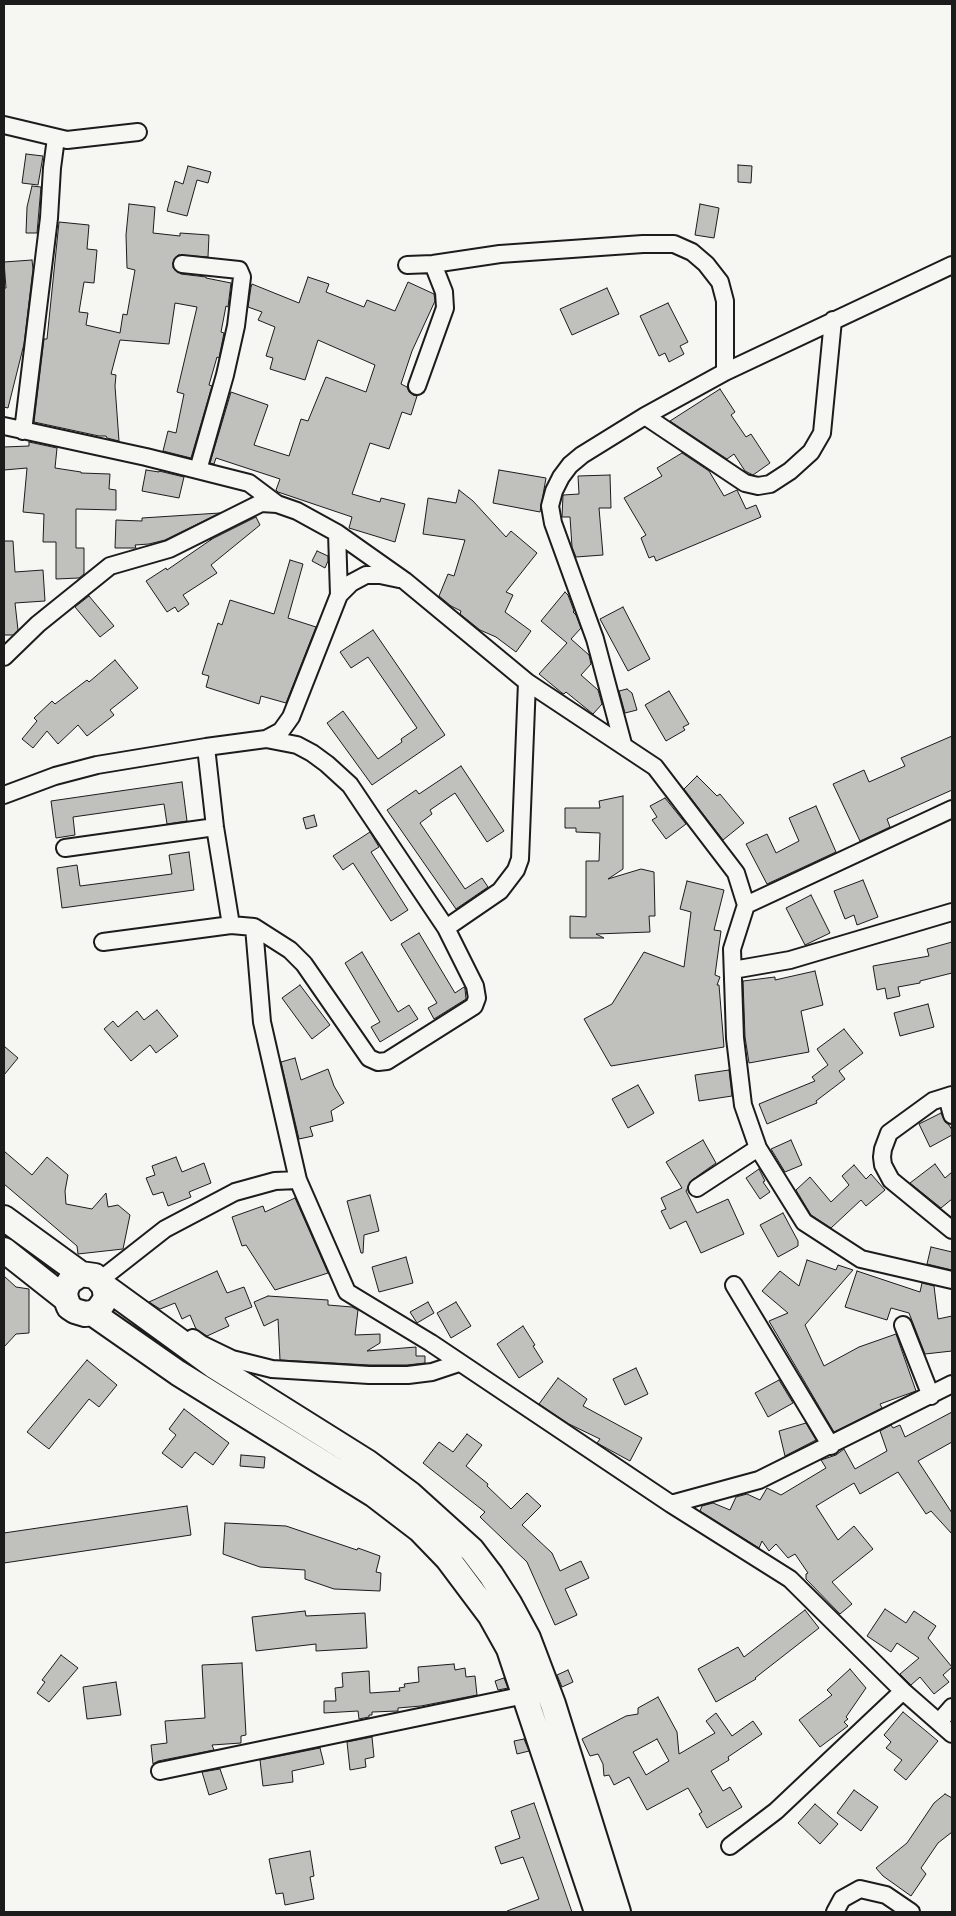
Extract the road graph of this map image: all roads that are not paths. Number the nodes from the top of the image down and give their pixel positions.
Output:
1 (4, 126) edge
2 (138, 132) dead end
3 (56, 138) junction
4 (182, 264) dead end
5 (433, 264) junction
6 (407, 265) dead end
7 (952, 265) edge
8 (833, 320) junction
9 (725, 372) junction
10 (417, 386) dead end
11 (645, 416) junction
12 (4, 426) edge
13 (23, 431) junction
14 (198, 470) junction
15 (277, 504) junction
16 (338, 533) junction
17 (405, 581) junction
18 (339, 596) junction
19 (4, 657) edge
20 (527, 682) junction
21 (266, 739) junction
22 (623, 744) junction
23 (206, 746) junction
24 (4, 794) edge
25 (952, 809) edge
26 (216, 827) junction
27 (65, 848) dead end
28 (746, 905) junction
29 (952, 912) edge
30 (231, 925) junction
31 (254, 927) junction
32 (446, 928) junction
33 (103, 942) dead end
34 (733, 970) junction
35 (950, 1096) edge
36 (952, 1115) edge
37 (758, 1148) junction
38 (298, 1180) junction
39 (697, 1188) dead end
40 (4, 1218) edge
41 (952, 1230) edge
42 (4, 1250) edge
43 (952, 1280) edge
44 (97, 1282) junction
45 (734, 1285) dead end
46 (66, 1299) junction
47 (92, 1313) junction
48 (903, 1324) dead end
49 (459, 1363) junction
50 (952, 1384) edge
51 (931, 1396) junction
52 (831, 1446) junction
53 (671, 1504) junction
54 (903, 1691) junction
55 (525, 1695) junction
56 (952, 1707) edge
57 (939, 1722) junction
58 (952, 1734) edge
59 (160, 1771) dead end
60 (730, 1846) dead end
61 (597, 1912) edge
62 (618, 1912) edge
63 (835, 1912) edge
64 (911, 1912) edge

1 - 3 street
2 - 3 street
3 - 13 street
4 - 14 street
5 - 6 street
5 - 9 street
5 - 10 street
7 - 8 street
8 - 9 street
8 - 11 street
9 - 11 street
11 - 22 street
12 - 13 street
13 - 14 street
14 - 15 street
15 - 16 street
15 - 19 street
16 - 17 street
16 - 18 street
17 - 18 street
17 - 20 street
18 - 21 street
20 - 22 street
20 - 32 street
21 - 23 street
21 - 32 street
22 - 28 street
23 - 24 street
23 - 26 street
25 - 28 street
26 - 27 street
26 - 30 street
28 - 34 street
29 - 34 street
30 - 31 street
30 - 33 street
31 - 32 street
31 - 38 street
34 - 37 street
35 - 36 street
35 - 41 street
37 - 39 street
37 - 43 street
38 - 44 street
38 - 49 street
40 - 44 main road
42 - 46 main road
44 - 46 main road
44 - 47 main road
44 - 49 street
44 - 62 main road
45 - 52 street
46 - 47 main road
47 - 55 main road
48 - 51 street
49 - 53 street
50 - 51 street
51 - 52 street
52 - 53 street
53 - 54 street
54 - 57 street
54 - 60 street
55 - 59 street
55 - 61 main road
56 - 57 street
57 - 58 street
63 - 64 street

